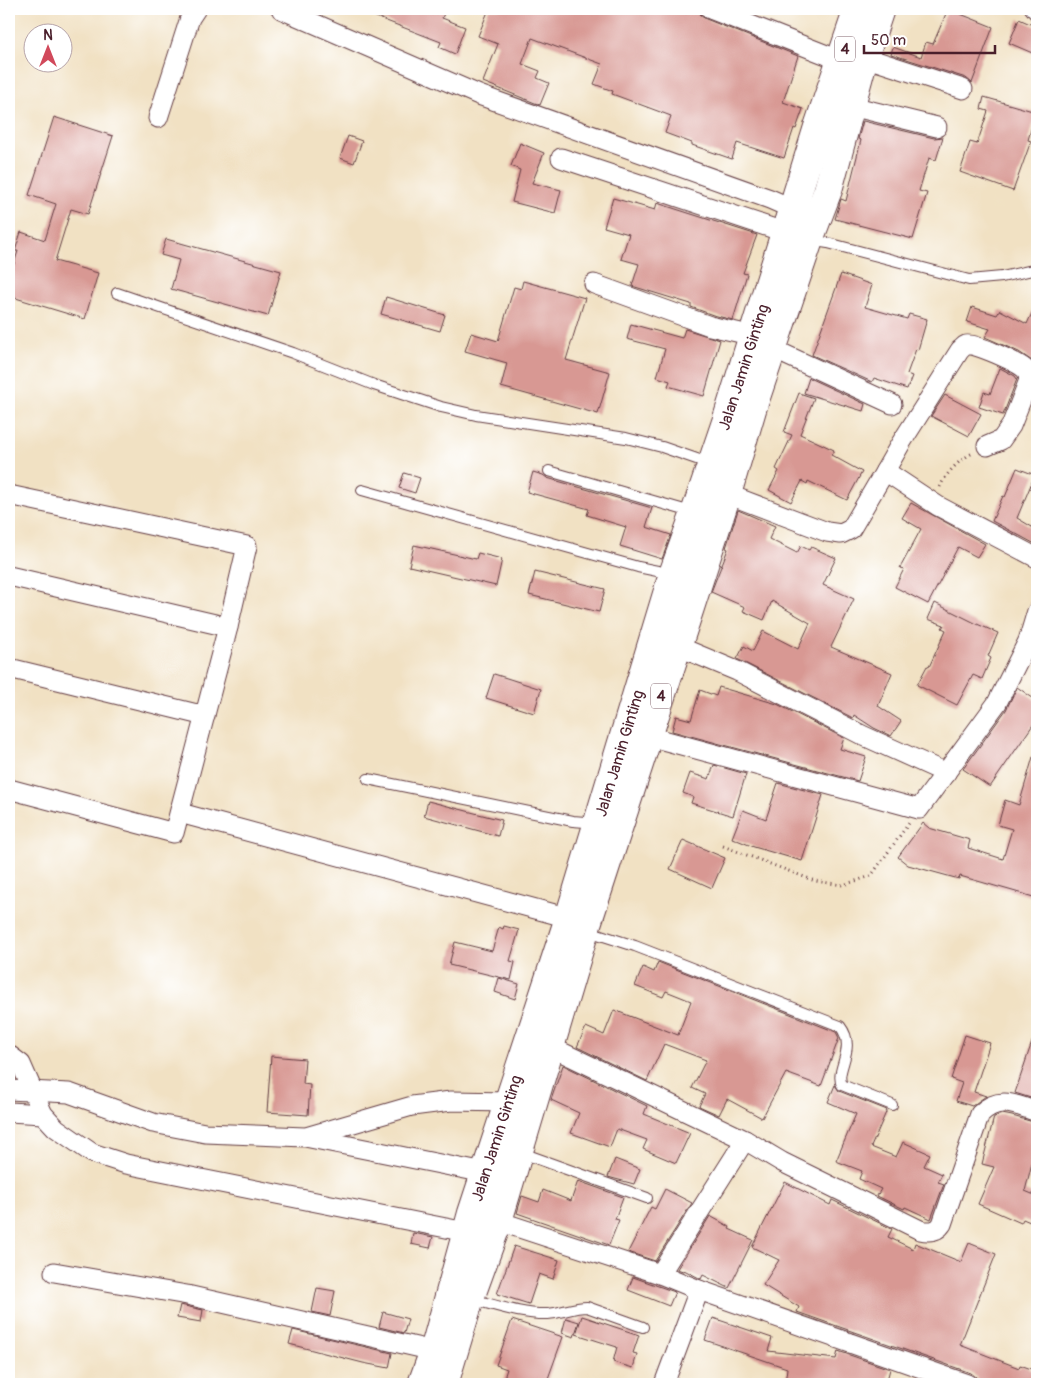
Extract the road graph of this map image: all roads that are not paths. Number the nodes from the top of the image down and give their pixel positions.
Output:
1 (196, 9) edge
2 (281, 9) edge
3 (710, 9) edge
4 (858, 9) edge
5 (880, 9) edge
6 (1030, 9) edge
7 (1037, 17) edge
8 (853, 59) junction
9 (963, 89) dead end
10 (851, 106) junction
11 (158, 118) dead end
12 (936, 127) dead end
13 (562, 158) dead end
14 (796, 227) junction
15 (1037, 269) edge
16 (594, 284) dead end
17 (117, 293) dead end
18 (763, 342) junction
19 (892, 404) dead end
20 (987, 446) road end
21 (712, 464) junction
22 (550, 471) dead end
23 (885, 471) junction
24 (362, 490) dead end
25 (727, 494) junction
26 (9, 495) edge
27 (696, 513) junction
28 (1037, 558) edge
29 (673, 574) junction
30 (9, 576) edge
31 (1037, 611) edge
32 (228, 627) junction
33 (677, 646) junction
34 (9, 668) edge
35 (205, 716) junction
36 (648, 736) junction
37 (946, 773) junction
38 (368, 779) dead end
39 (9, 790) edge
40 (180, 813) junction
41 (597, 823) junction
42 (577, 924) junction
43 (551, 1047) junction
44 (9, 1055) edge
45 (9, 1090) edge
46 (34, 1091) junction
47 (508, 1102) junction
48 (892, 1105) dead end
49 (9, 1112) edge
50 (1037, 1112) edge
51 (43, 1114) junction
52 (306, 1137) junction
53 (745, 1140) junction
54 (518, 1152) junction
55 (485, 1173) junction
56 (647, 1198) dead end
57 (498, 1221) junction
58 (466, 1232) junction
59 (54, 1272) dead end
60 (660, 1274) junction
61 (699, 1290) junction
62 (470, 1298) junction
63 (644, 1327) dead end
64 (434, 1351) junction
65 (422, 1384) edge
66 (444, 1384) edge
67 (664, 1384) edge
68 (967, 1384) edge

1 - 11 street
2 - 14 street
3 - 8 street
4 - 8 highway, Jalan Jamin Ginting / 4
5 - 8 highway, Jalan Jamin Ginting / 4
6 - 7 lane
8 - 9 street
8 - 10 highway, Jalan Jamin Ginting / 4
8 - 14 highway, Jalan Jamin Ginting / 4
10 - 12 street
10 - 14 highway, Jalan Jamin Ginting / 4
13 - 14 street
14 - 15 lane
14 - 18 highway, Jalan Jamin Ginting / 4
16 - 18 street
17 - 21 lane
18 - 19 street
18 - 21 highway, Jalan Jamin Ginting / 4
18 - 25 highway, Jalan Jamin Ginting / 4
20 - 23 street
21 - 27 highway, Jalan Jamin Ginting / 4
22 - 27 lane
23 - 25 street
23 - 28 street
24 - 29 lane
25 - 33 highway, Jalan Jamin Ginting / 4
26 - 32 street
27 - 29 highway, Jalan Jamin Ginting / 4
29 - 41 highway, Jalan Jamin Ginting / 4
30 - 32 street
31 - 37 street
32 - 35 street
33 - 36 highway, Jalan Jamin Ginting / 4
33 - 37 street
34 - 35 street
35 - 40 street
36 - 37 street
36 - 42 highway, Jalan Jamin Ginting / 4
38 - 41 lane
39 - 40 street
40 - 42 street
41 - 42 highway, Jalan Jamin Ginting / 4
42 - 43 highway, Jalan Jamin Ginting / 4
42 - 47 highway, Jalan Jamin Ginting / 4
42 - 48 lane
43 - 53 street
43 - 54 highway, Jalan Jamin Ginting / 4
44 - 46 street
45 - 46 street
46 - 51 street
46 - 52 street
47 - 52 street
47 - 55 highway, Jalan Jamin Ginting / 4
49 - 51 street
50 - 53 street
51 - 58 street
52 - 55 street
53 - 60 street
54 - 56 lane
54 - 57 highway, Jalan Jamin Ginting / 4
55 - 58 highway, Jalan Jamin Ginting / 4
57 - 60 street
57 - 62 highway, Jalan Jamin Ginting / 4
58 - 64 highway, Jalan Jamin Ginting / 4
59 - 64 street
60 - 61 street
61 - 67 street
61 - 68 street
62 - 63 lane
62 - 66 highway, Jalan Jamin Ginting / 4
64 - 65 highway, Jalan Jamin Ginting / 4

